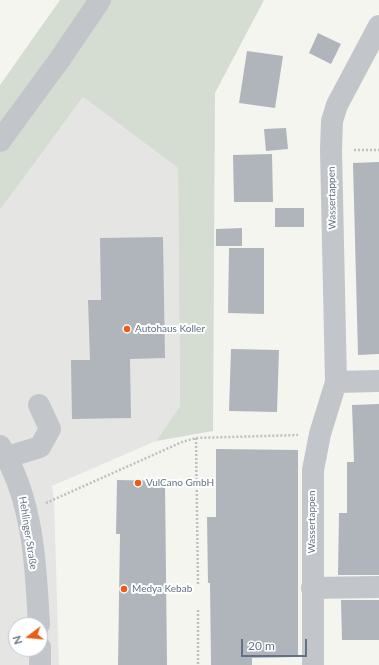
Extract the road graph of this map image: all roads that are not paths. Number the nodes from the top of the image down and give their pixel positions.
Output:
1 (100, 0) edge
2 (379, 26) edge
3 (0, 141) edge
4 (379, 381) edge
5 (336, 382) junction
6 (39, 405) dead end
7 (3, 452) edge
8 (379, 587) edge
9 (312, 588) junction
10 (38, 617) edge
11 (313, 665) edge

1 - 3 street
2 - 5 street, Wassertappen
4 - 5 street
5 - 9 street, Wassertappen
6 - 7 street
7 - 10 street, Hehlinger Straße
8 - 9 street
9 - 11 street, Wassertappen

